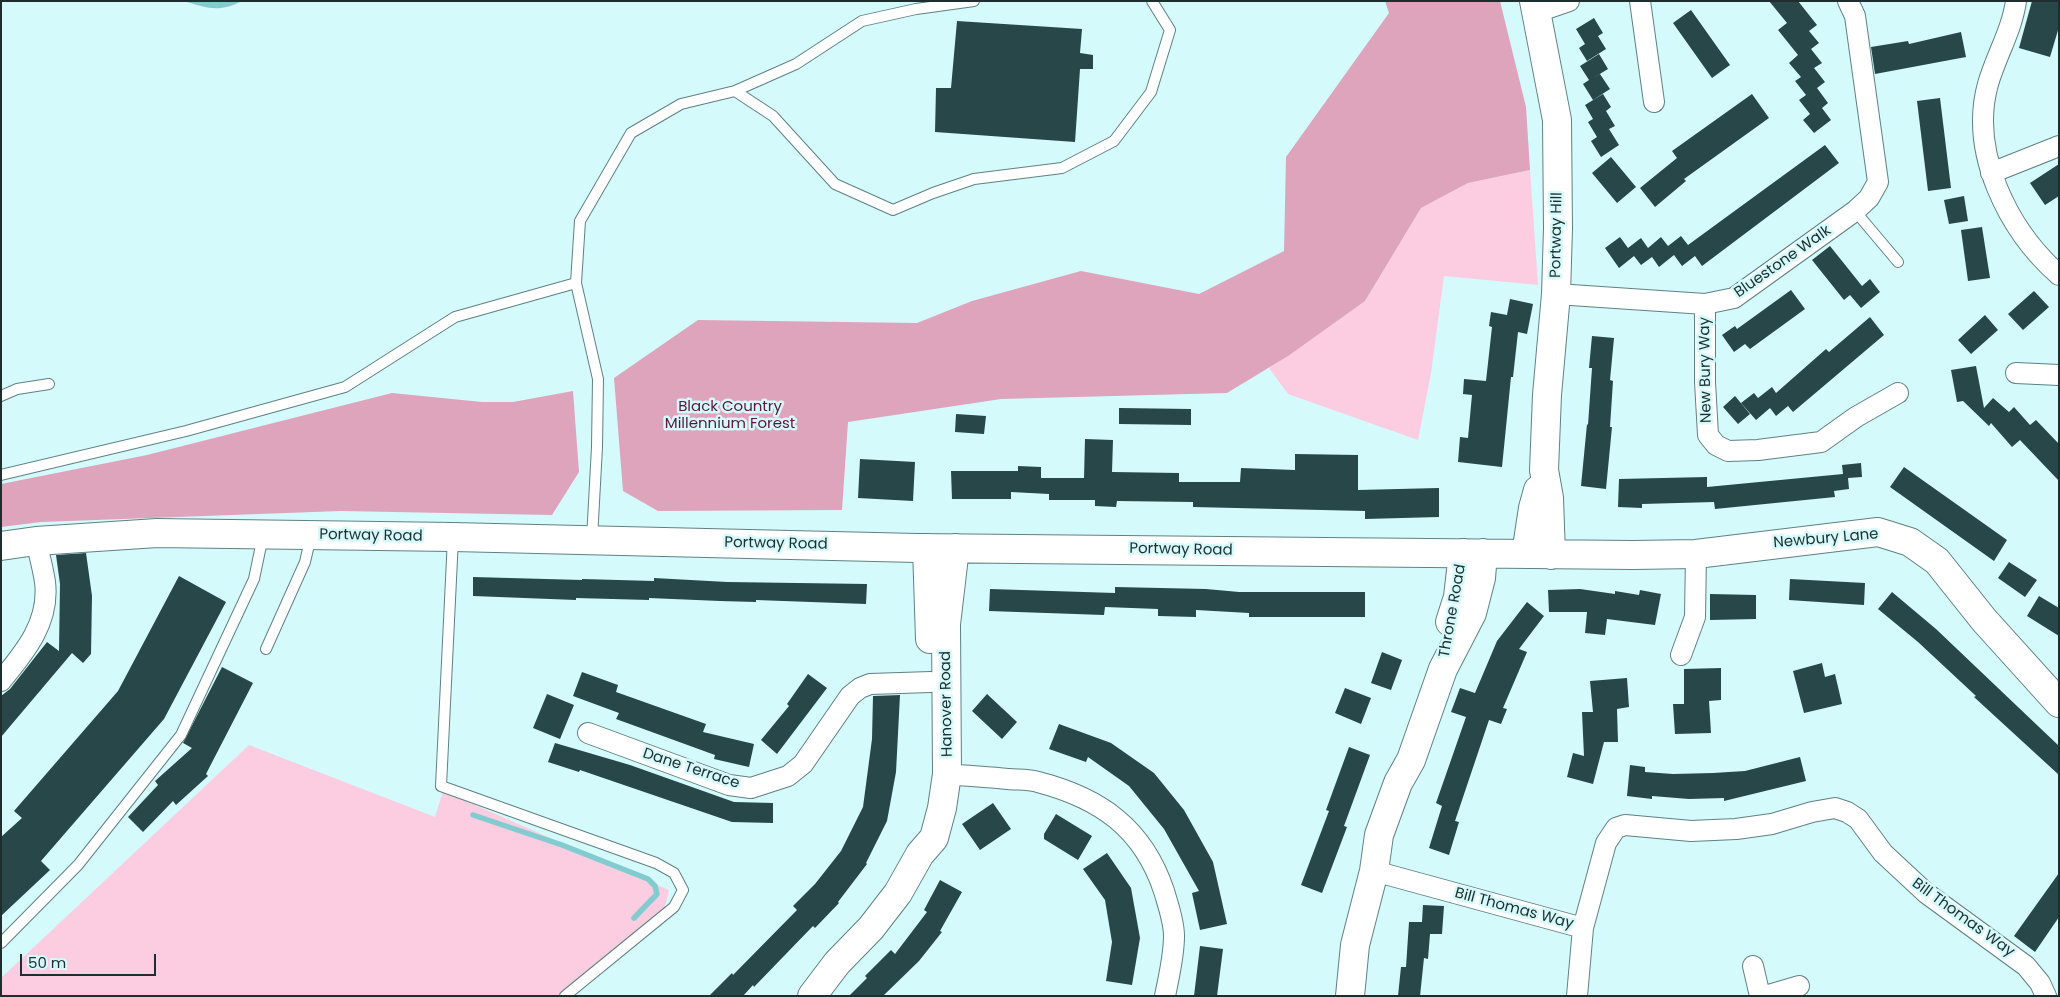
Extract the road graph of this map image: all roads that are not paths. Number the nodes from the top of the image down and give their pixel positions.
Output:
1 (974, 1) edge
2 (1152, 1) edge
3 (1569, 1) edge
4 (1640, 1) edge
5 (1848, 1) edge
6 (2016, 1) edge
7 (1535, 6) edge
8 (735, 91) junction
9 (1654, 102) dead end
10 (2059, 146) edge
11 (1991, 173) junction
12 (1855, 212) junction
13 (1898, 262) dead end
14 (2059, 275) edge
15 (576, 283) junction
16 (1556, 294) junction
17 (1705, 304) junction
18 (2016, 373) dead end
19 (2059, 375) edge
20 (50, 384) dead end
21 (1898, 393) dead end
22 (1, 396) edge
23 (1, 476) edge
24 (263, 535) junction
25 (311, 535) junction
26 (453, 537) junction
27 (592, 540) junction
28 (36, 541) junction
29 (1, 546) edge
30 (927, 548) junction
31 (955, 548) junction
32 (1473, 553) junction
33 (1538, 554) junction
34 (1696, 554) junction
35 (266, 649) dead end
36 (1680, 655) dead end
37 (1, 681) edge
38 (939, 682) junction
39 (2059, 703) edge
40 (588, 732) dead end
41 (938, 773) junction
42 (1374, 871) junction
43 (1583, 928) junction
44 (1, 943) edge
45 (837, 963) junction
46 (1753, 966) dead end
47 (1799, 986) dead end
48 (565, 996) edge
49 (795, 996) edge
50 (812, 996) edge
51 (1165, 996) edge
52 (1350, 996) edge
53 (1578, 996) edge
54 (1760, 996) edge
55 (1765, 996) edge
56 (2046, 996) edge

1 - 8 lane
2 - 8 lane
3 - 7 street
4 - 9 street
5 - 12 street, Bluestone Walk
6 - 11 street
7 - 16 street, Portway Hill
8 - 15 lane
10 - 11 street
11 - 14 street
12 - 13 lane
12 - 17 street, Bluestone Walk
15 - 23 lane
15 - 27 lane
16 - 17 street, Bluestone Walk
16 - 33 street, Portway Hill
17 - 21 street, New Bury Way
18 - 19 street
20 - 22 lane
24 - 25 street, Portway Road
24 - 28 street, Portway Road
24 - 44 lane
25 - 26 street, Portway Road
25 - 35 lane
26 - 27 street, Portway Road
26 - 48 lane
27 - 30 street, Portway Road
28 - 29 street, Portway Road
28 - 37 street
30 - 31 street, Portway Road
30 - 38 street, Hanover Road
31 - 32 street, Portway Road
31 - 38 street, Hanover Road
32 - 33 street, Portway Road
32 - 42 street, Throne Road
33 - 34 street, Newbury Lane
34 - 36 street
34 - 39 street, Newbury Lane
38 - 40 street, Dane Terrace
38 - 41 street, Hanover Road
41 - 45 street, Hanover Road
41 - 51 street
42 - 43 street, Bill Thomas Way
42 - 52 street, Throne Road
43 - 53 street
43 - 56 street, Bill Thomas Way
45 - 49 street, Hanover Road
45 - 50 street, Hanover Road
46 - 54 street
47 - 55 street

